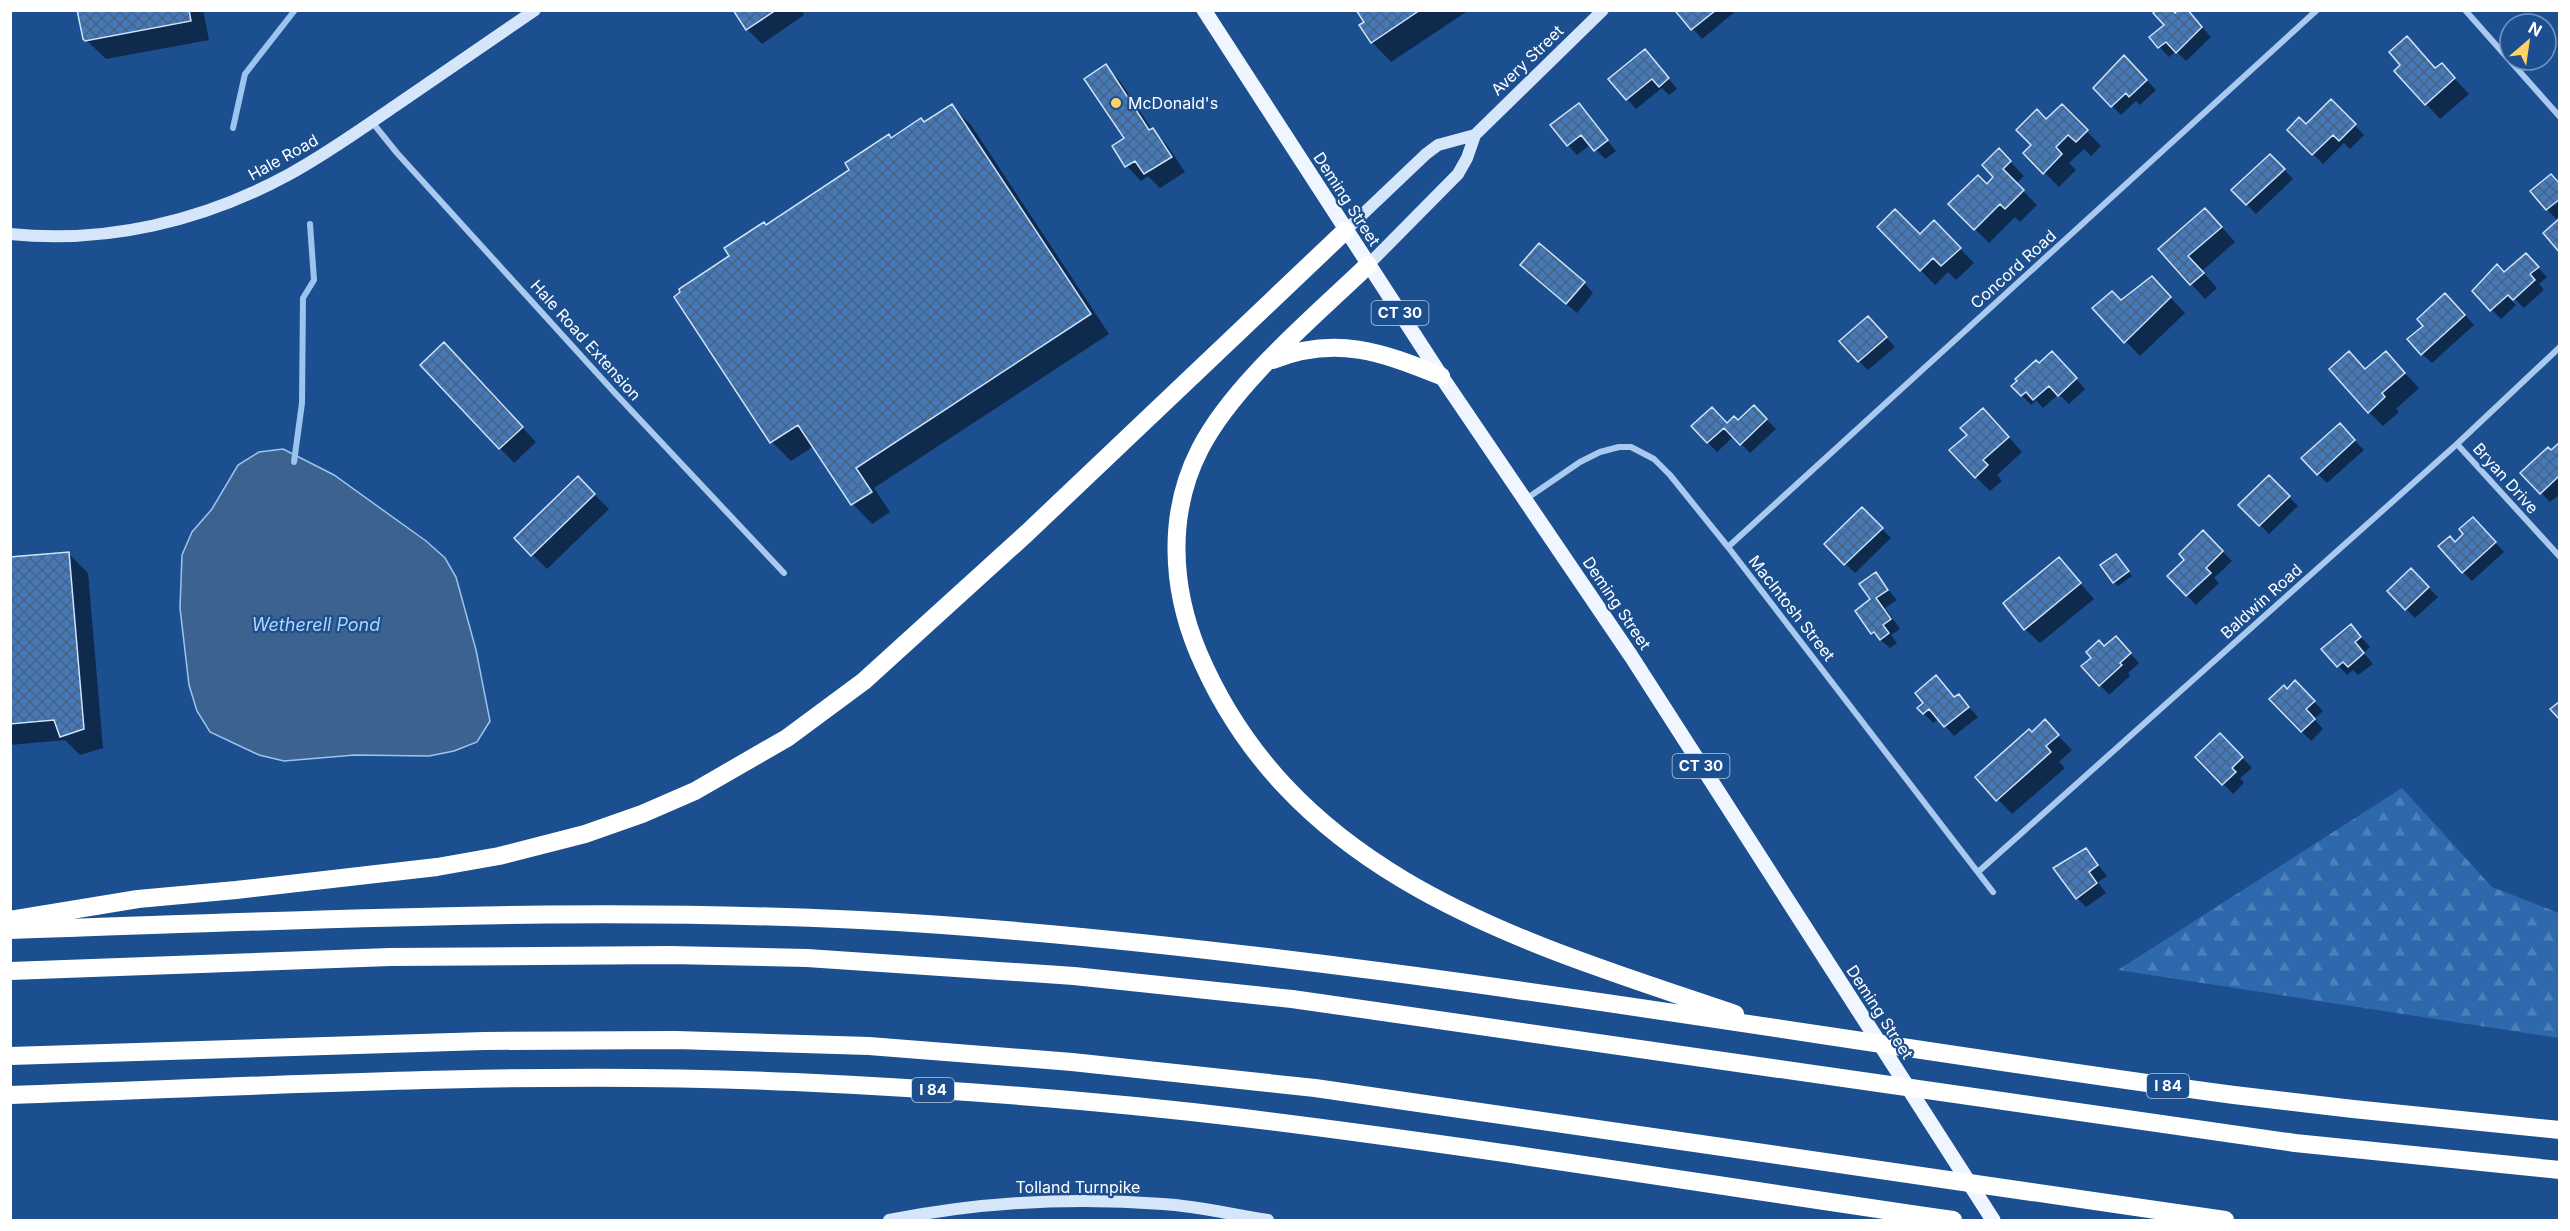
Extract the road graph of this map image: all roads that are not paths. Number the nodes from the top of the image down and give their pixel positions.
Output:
1 (535, 10) edge
2 (1204, 10) edge
3 (1603, 10) edge
4 (2317, 10) edge
5 (2464, 10) edge
6 (2559, 117) edge
7 (372, 122) junction
8 (1475, 135) junction
9 (1345, 231) junction
10 (10, 234) edge
11 (1368, 265) junction
12 (2559, 347) edge
13 (1269, 362) junction
14 (1441, 375) junction
15 (2457, 444) junction
16 (1525, 499) junction
17 (1728, 547) junction
18 (2559, 557) edge
19 (784, 573) dead end
20 (1978, 872) junction
21 (1993, 892) dead end
22 (10, 920) edge
23 (10, 930) edge
24 (10, 971) edge
25 (1779, 1029) junction
26 (10, 1056) edge
27 (10, 1095) edge
28 (2559, 1130) edge
29 (2559, 1170) edge
30 (1849, 1205) junction
31 (889, 1221) edge
32 (1268, 1221) edge
33 (1896, 1221) edge
34 (1953, 1221) edge
35 (1993, 1221) edge
36 (2225, 1221) edge

1 - 7 street, Hale Road
2 - 9 main road, Deming Street / CT 30
3 - 8 street, Avery Street
4 - 17 street, Concord Road
5 - 6 street
7 - 10 street, Hale Road
7 - 19 street, Hale Road Extension
8 - 9 street, Avery Street
8 - 11 street, Avery Street
9 - 11 main road, Deming Street / CT 30
9 - 22 highway
11 - 13 highway
11 - 14 main road, Deming Street / CT 30
12 - 15 street, Baldwin Road
13 - 14 highway
13 - 25 highway
14 - 16 main road, Deming Street / CT 30
15 - 18 street, Bryan Drive
15 - 20 street, Baldwin Road
16 - 17 street, MacIntosh Street
16 - 35 main road, Deming Street / CT 30
17 - 20 street, MacIntosh Street
20 - 21 street, MacIntosh Street
23 - 25 highway, I 84
24 - 29 highway
25 - 28 highway, I 84
26 - 36 highway
27 - 30 highway, I 84
30 - 33 highway
30 - 34 highway, I 84
31 - 32 street, Tolland Turnpike

